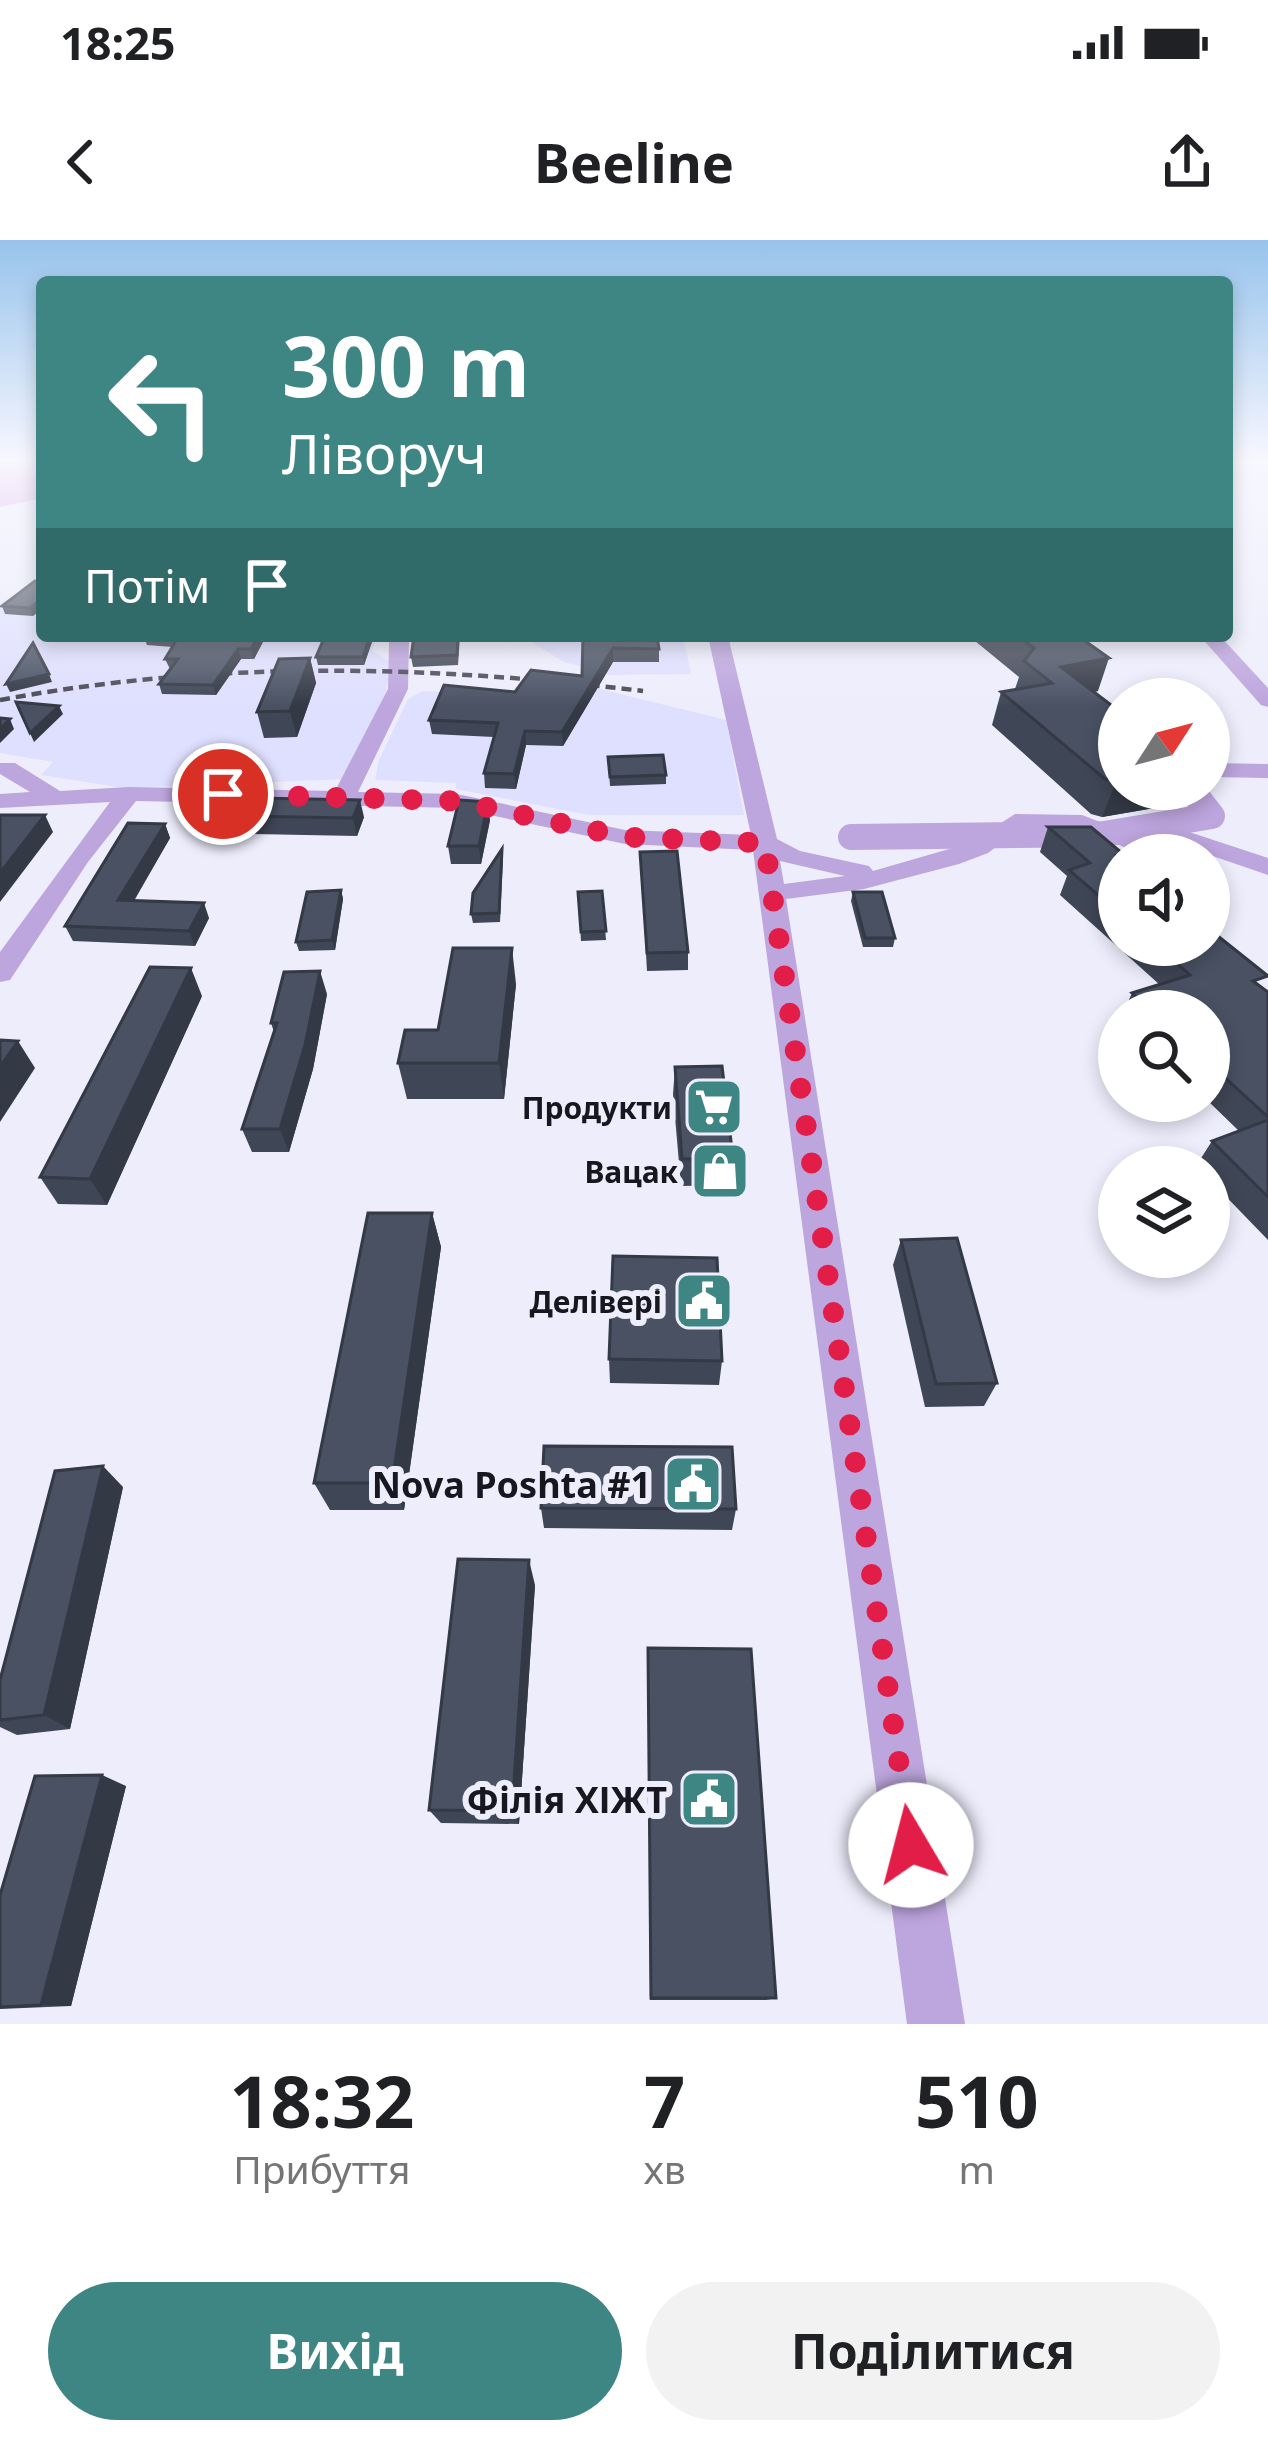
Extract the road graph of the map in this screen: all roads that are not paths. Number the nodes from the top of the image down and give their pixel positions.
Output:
1 (398, 642) dead end
2 (719, 642) edge
3 (1215, 642) edge
4 (1268, 701) edge
5 (7, 768) dead end
6 (1230, 770) edge
7 (1268, 771) edge
8 (129, 794) junction
9 (344, 796) junction
10 (59, 800) junction
11 (0, 801) edge
12 (1208, 810) edge
13 (851, 837) dead end
14 (765, 843) junction
15 (1268, 867) edge
16 (860, 872) dead end
17 (772, 892) junction
18 (0, 973) edge
19 (936, 2024) edge

1 - 9 street
2 - 14 street
3 - 4 street
5 - 10 street
6 - 7 street
8 - 9 street
8 - 10 street
8 - 18 street
9 - 14 street
10 - 11 street
12 - 13 street, bridge
14 - 16 street
14 - 17 street
15 - 17 street
17 - 19 street

